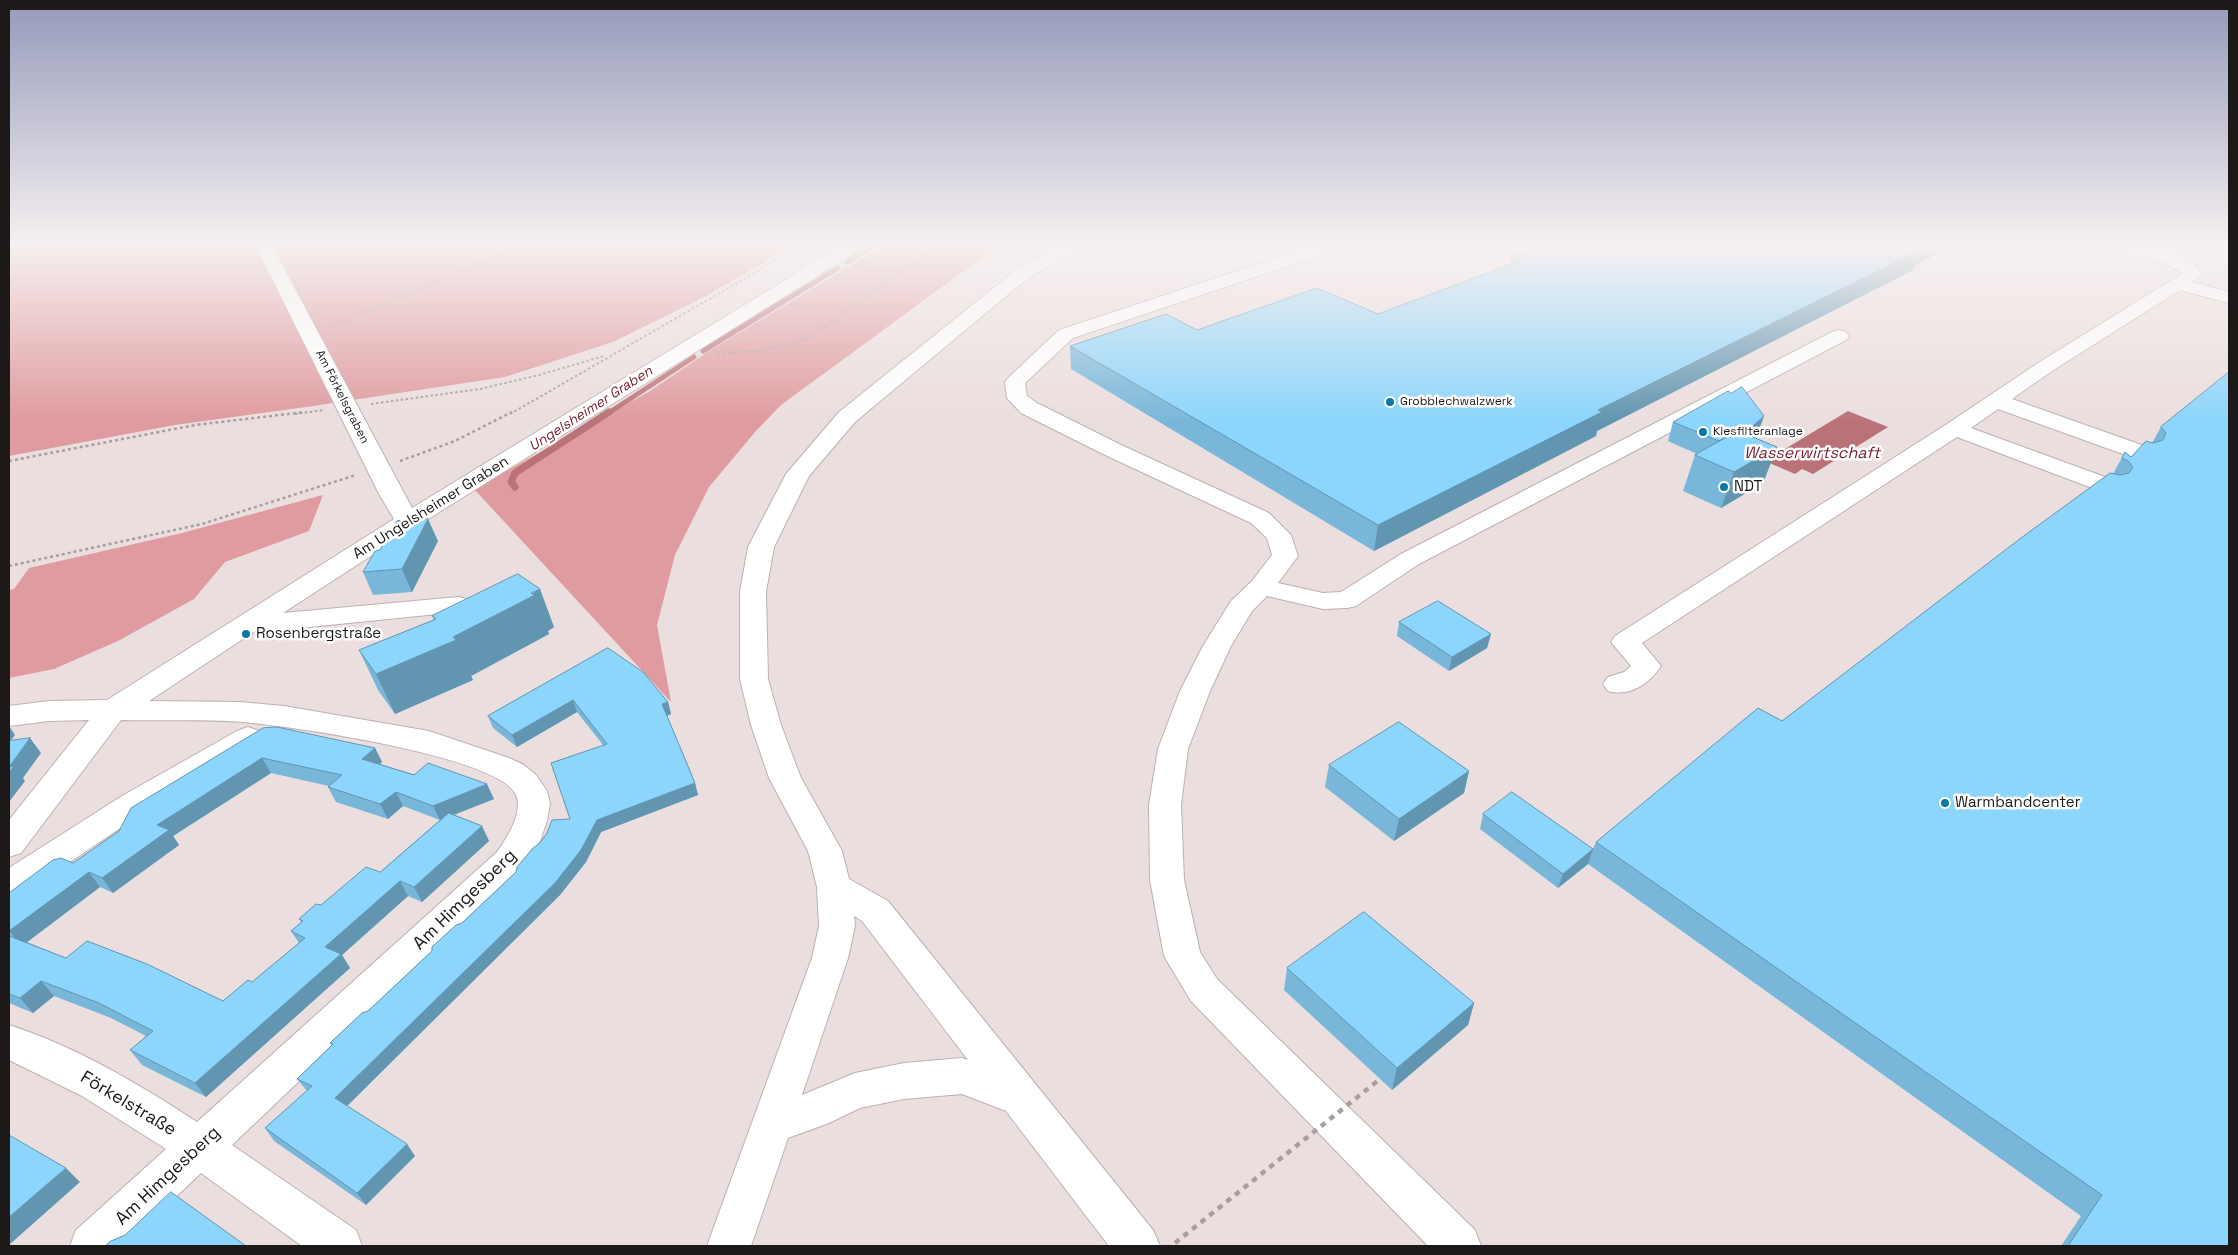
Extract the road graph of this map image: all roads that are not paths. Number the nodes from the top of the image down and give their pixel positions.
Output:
1 (294, 305) edge
2 (757, 305) edge
3 (984, 305) edge
4 (1154, 305) edge
5 (2145, 305) edge
6 (1839, 336) dead end
7 (1997, 401) junction
8 (1955, 429) junction
9 (2142, 453) edge
10 (2108, 486) edge
11 (408, 521) junction
12 (1261, 587) junction
13 (458, 604) edge
14 (253, 620) junction
15 (1618, 684) dead end
16 (113, 710) junction
17 (9, 716) edge
18 (284, 716) junction
19 (9, 844) edge
20 (9, 885) edge
21 (834, 887) junction
22 (9, 1042) edge
23 (1020, 1096) junction
24 (772, 1124) junction
25 (198, 1148) junction
26 (92, 1246) edge
27 (340, 1246) edge
28 (729, 1246) edge
29 (1137, 1246) edge
30 (1459, 1246) edge

1 - 11 street, Am Förkelsgraben
2 - 11 street, Am Ungelsheimer Graben
3 - 21 street
4 - 12 street
5 - 7 street
6 - 12 street
7 - 8 street
7 - 9 street
8 - 10 street
8 - 15 street
11 - 14 street, Am Ungelsheimer Graben
12 - 30 street
13 - 14 street
14 - 16 street, Am Ungelsheimer Graben
16 - 17 street, Am Himgesberg
16 - 18 street, Am Himgesberg
16 - 19 street
18 - 20 street
18 - 25 street, Am Himgesberg
21 - 23 street
21 - 24 street
22 - 25 street, Förkelstraße
23 - 24 street
23 - 29 street
24 - 28 street
25 - 26 street, Am Himgesberg
25 - 27 street, Förkelstraße

